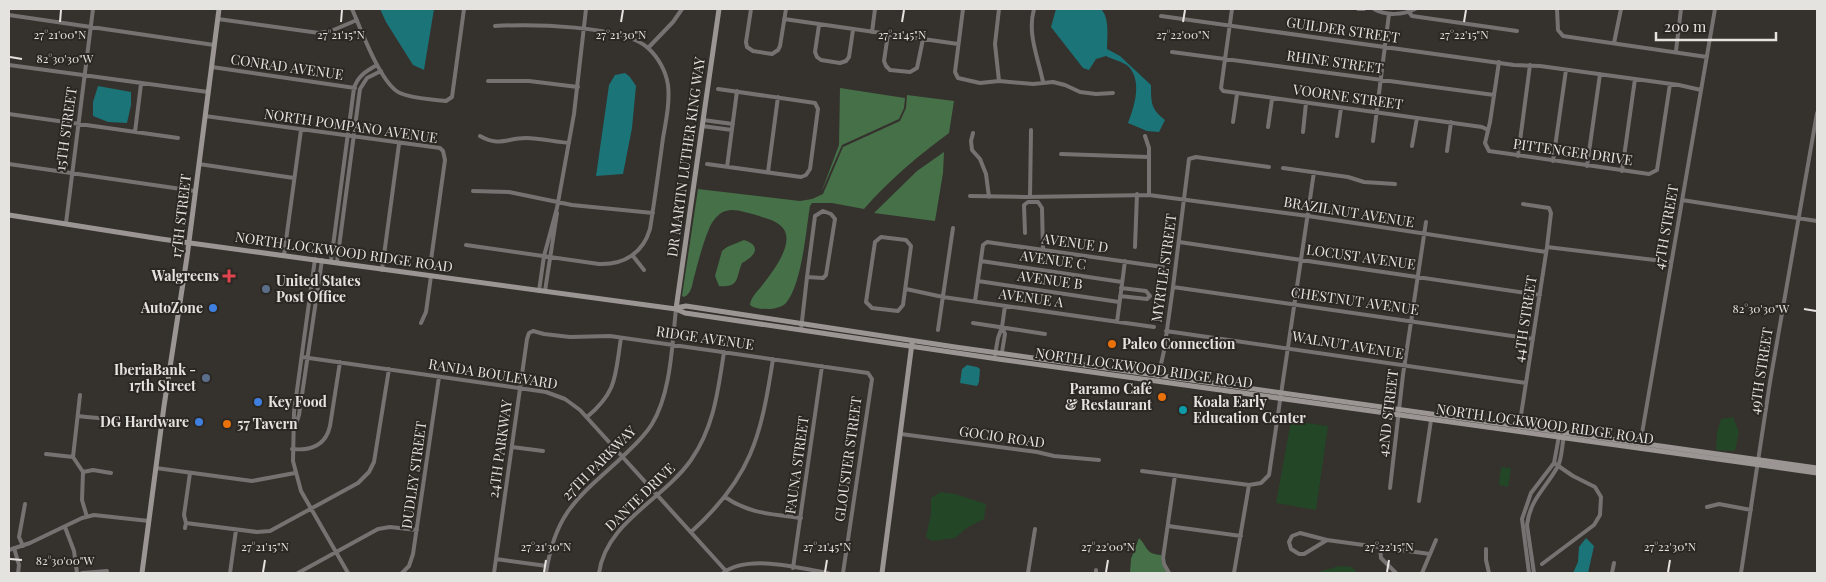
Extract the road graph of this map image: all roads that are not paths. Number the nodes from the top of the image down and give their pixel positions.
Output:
1 (93, 9) edge
2 (219, 9) edge
3 (352, 9) edge
4 (464, 9) edge
5 (586, 9) edge
6 (682, 9) edge
7 (719, 9) edge
8 (751, 9) edge
9 (786, 9) edge
10 (875, 9) edge
11 (963, 9) edge
12 (999, 9) edge
13 (1034, 9) edge
14 (1232, 9) edge
15 (1358, 9) edge
16 (1364, 9) edge
17 (1374, 9) edge
18 (1415, 9) edge
19 (1557, 9) edge
20 (1621, 9) edge
21 (1681, 9) edge
22 (1715, 9) edge
23 (1409, 12) junction
24 (1389, 14) junction
25 (9, 15) edge
26 (1161, 16) dead end
27 (218, 19) junction
28 (357, 20) junction
29 (784, 20) junction
30 (818, 25) junction
31 (495, 26) dead end
32 (1229, 26) junction
33 (91, 27) junction
34 (584, 30) junction
35 (853, 30) junction
36 (1517, 31) dead end
37 (872, 32) junction
38 (888, 34) junction
39 (923, 39) junction
40 (1614, 43) junction
41 (958, 44) junction
42 (214, 45) junction
43 (1385, 47) junction
44 (648, 48) junction
45 (1676, 51) junction
46 (1172, 52) dead end
47 (1707, 57) junction
48 (1225, 58) junction
49 (1499, 62) junction
50 (9, 65) edge
51 (377, 65) junction
52 (1530, 65) junction
53 (212, 67) junction
54 (1566, 70) junction
55 (381, 71) junction
56 (1600, 74) junction
57 (85, 76) junction
58 (1635, 79) junction
59 (1381, 80) junction
60 (488, 81) dead end
61 (999, 81) junction
62 (1043, 82) junction
63 (142, 84) junction
64 (1670, 84) junction
65 (578, 87) junction
66 (354, 88) junction
67 (718, 88) dead end
68 (360, 89) junction
69 (1701, 90) junction
70 (737, 91) junction
71 (208, 92) junction
72 (1113, 93) dead end
73 (1238, 94) junction
74 (1494, 94) junction
75 (778, 97) junction
76 (1272, 98) junction
77 (1306, 103) junction
78 (1340, 108) junction
79 (1376, 112) junction
80 (1817, 113) edge
81 (9, 114) edge
82 (205, 116) junction
83 (1417, 118) junction
84 (703, 120) junction
85 (1233, 122) dead end
86 (1451, 122) junction
87 (78, 124) junction
88 (733, 124) junction
89 (702, 126) junction
90 (1268, 127) dead end
91 (301, 130) junction
92 (732, 130) junction
93 (1031, 130) dead end
94 (1488, 130) junction
95 (135, 132) junction
96 (973, 132) dead end
97 (1303, 132) dead end
98 (348, 136) junction
99 (480, 136) dead end
100 (1145, 136) dead end
101 (1337, 136) dead end
102 (354, 137) junction
103 (178, 138) dead end
104 (1373, 141) dead end
105 (569, 143) junction
106 (399, 144) junction
107 (1412, 146) dead end
108 (1447, 151) dead end
109 (1060, 154) dead end
110 (1518, 156) junction
111 (1148, 157) junction
112 (1552, 161) junction
113 (9, 164) edge
114 (199, 164) junction
115 (707, 164) dead end
116 (1269, 166) dead end
117 (1588, 166) junction
118 (727, 167) junction
119 (1283, 168) dead end
120 (1622, 170) junction
121 (768, 172) junction
122 (1314, 172) junction
123 (72, 173) junction
124 (294, 178) junction
125 (1395, 184) dead end
126 (473, 190) dead end
127 (195, 191) junction
128 (1137, 194) junction
129 (1148, 195) junction
130 (970, 196) dead end
131 (989, 197) junction
132 (1030, 197) junction
133 (1184, 200) junction
134 (1682, 200) junction
135 (1523, 204) dead end
136 (557, 205) junction
137 (652, 213) junction
138 (9, 215) edge
139 (1308, 216) junction
140 (1799, 218) junction
141 (1817, 221) edge
142 (1426, 222) dead end
143 (66, 223) junction
144 (953, 228) dead end
145 (1024, 233) dead end
146 (1424, 234) junction
147 (189, 242) junction
148 (1179, 242) junction
149 (466, 245) dead end
150 (1135, 247) dead end
151 (1547, 247) junction
152 (1043, 250) junction
153 (1546, 252) junction
154 (284, 255) junction
155 (544, 256) junction
156 (633, 256) junction
157 (550, 257) junction
158 (318, 260) junction
159 (431, 260) dead end
160 (1301, 260) junction
161 (981, 261) junction
162 (334, 262) junction
163 (1125, 262) junction
164 (1671, 262) junction
165 (1163, 267) dead end
166 (382, 270) junction
167 (644, 270) dead end
168 (431, 276) junction
169 (1418, 276) junction
170 (807, 277) junction
171 (978, 282) junction
172 (1122, 282) junction
173 (1173, 287) junction
174 (1121, 288) junction
175 (906, 289) junction
176 (542, 291) junction
177 (1540, 295) junction
178 (1120, 296) junction
179 (943, 297) junction
180 (976, 301) junction
181 (1119, 302) junction
182 (1295, 304) junction
183 (1005, 306) junction
184 (676, 308) junction
185 (1412, 321) junction
186 (1117, 322) junction
187 (421, 323) dead end
188 (973, 323) dead end
189 (801, 327) junction
190 (1154, 327) dead end
191 (1002, 328) junction
192 (938, 330) dead end
193 (533, 331) joint
194 (1166, 331) junction
195 (1045, 334) dead end
196 (620, 338) junction
197 (1533, 339) junction
198 (912, 343) junction
199 (672, 345) junction
200 (1288, 348) junction
201 (724, 352) junction
202 (998, 355) junction
203 (302, 357) junction
204 (307, 358) junction
205 (774, 360) junction
206 (340, 362) junction
207 (1404, 365) junction
208 (822, 366) junction
209 (389, 369) junction
210 (439, 377) junction
211 (872, 377) joint
212 (1158, 378) junction
213 (1526, 382) junction
214 (520, 388) junction
215 (80, 395) dead end
216 (1282, 396) junction
217 (1399, 413) junction
218 (78, 416) junction
219 (587, 418) junction
220 (119, 420) dead end
221 (1431, 420) junction
222 (1518, 429) junction
223 (293, 431) junction
224 (901, 434) junction
225 (1562, 435) junction
226 (1640, 446) junction
227 (512, 447) junction
228 (292, 449) junction
229 (543, 451) dead end
230 (46, 454) dead end
231 (73, 457) junction
232 (622, 457) junction
233 (1099, 460) dead end
234 (1759, 462) junction
235 (1556, 464) junction
236 (156, 468) junction
237 (1817, 468) edge
238 (1142, 470) dead end
239 (83, 472) junction
240 (111, 473) dead end
241 (190, 473) junction
242 (295, 473) junction
243 (1817, 474) edge
244 (1175, 475) junction
245 (1248, 485) junction
246 (1390, 488) dead end
247 (657, 495) junction
248 (725, 497) junction
249 (1419, 501) dead end
250 (25, 504) dead end
251 (1707, 507) dead end
252 (311, 510) junction
253 (1751, 510) junction
254 (87, 517) junction
255 (801, 518) junction
256 (149, 521) junction
257 (1168, 526) junction
258 (64, 527) junction
259 (1035, 529) dead end
260 (236, 530) junction
261 (417, 530) junction
262 (691, 532) junction
263 (1241, 536) junction
264 (1327, 540) junction
265 (1436, 540) dead end
266 (1527, 541) junction
267 (22, 546) junction
268 (1380, 547) junction
269 (14, 548) junction
270 (1486, 549) dead end
271 (9, 550) edge
272 (336, 552) junction
273 (1430, 554) junction
274 (496, 559) junction
275 (1614, 563) dead end
276 (1542, 564) dead end
277 (547, 566) junction
278 (794, 568) junction
279 (107, 571) dead end
280 (724, 572) edge
281 (18, 573) edge
282 (77, 573) edge
283 (82, 573) edge
284 (142, 573) edge
285 (230, 573) edge
286 (298, 573) edge
287 (348, 573) edge
288 (402, 573) edge
289 (494, 573) edge
290 (546, 573) edge
291 (599, 573) edge
292 (828, 573) edge
293 (843, 573) edge
294 (882, 573) edge
295 (1028, 573) edge
296 (1169, 573) edge
297 (1234, 573) edge
298 (1396, 573) edge
299 (1422, 573) edge
300 (1489, 573) edge
301 (1529, 573) edge
302 (1534, 573) edge
303 (1612, 573) edge
304 (1741, 573) edge

1 - 33 street, 15TH STREET
2 - 27 main road, 17TH STREET
3 - 28 street
4 - 55 street
5 - 34 street
6 - 44 street
7 - 84 main road, DR MARTIN LUTHER KING WAY
8 - 29 street
9 - 29 street
10 - 37 street
11 - 41 street
12 - 61 street
13 - 62 street
14 - 32 street
15 - 16 street
17 - 24 street
18 - 23 street
19 - 40 street
20 - 40 street
21 - 45 street
22 - 47 street, 47TH STREET
23 - 24 street
23 - 36 street
24 - 43 street
25 - 33 street
26 - 32 street, GUILDER STREET
27 - 28 street
27 - 42 main road, 17TH STREET
28 - 51 street
29 - 30 street
30 - 35 street
30 - 35 street
31 - 34 street
32 - 43 street, GUILDER STREET
32 - 48 street
33 - 42 street
33 - 57 street, 15TH STREET
34 - 44 street
34 - 65 street
35 - 37 street
37 - 38 street
38 - 39 street
38 - 39 street
39 - 41 street
40 - 45 street
41 - 61 street
42 - 53 main road, 17TH STREET
43 - 49 street, GUILDER STREET
43 - 59 street
44 - 137 street
45 - 47 street
46 - 48 street, RHINE STREET
47 - 69 street, 47TH STREET
48 - 59 street, RHINE STREET
48 - 73 street, VOORNE STREET
49 - 52 street, GUILDER STREET
49 - 74 street, PITTENGER DRIVE
50 - 57 street
51 - 55 street
51 - 66 street
52 - 54 street, GUILDER STREET
52 - 110 street
53 - 66 street, CONRAD AVENUE
53 - 71 main road, 17TH STREET
54 - 56 street, GUILDER STREET
54 - 112 street
55 - 68 street
56 - 58 street, GUILDER STREET
56 - 117 street
57 - 63 street
57 - 87 street, 15TH STREET
58 - 64 street, GUILDER STREET
58 - 120 street
59 - 74 street, RHINE STREET
59 - 79 street
60 - 65 street
61 - 62 street
62 - 72 street
63 - 71 street
63 - 95 street
64 - 69 street, GUILDER STREET
64 - 120 street, PITTENGER DRIVE
65 - 105 street
66 - 68 street, CONRAD AVENUE
66 - 98 street
67 - 70 street
68 - 102 street
69 - 134 street, 47TH STREET
70 - 75 street
70 - 88 street
71 - 82 main road, 17TH STREET
73 - 76 street, VOORNE STREET
73 - 85 street
74 - 94 street, PITTENGER DRIVE
75 - 121 street
75 - 121 street
76 - 77 street, VOORNE STREET
76 - 90 street
77 - 78 street, VOORNE STREET
77 - 97 street
78 - 79 street, VOORNE STREET
78 - 101 street
79 - 83 street, VOORNE STREET
79 - 104 street
80 - 140 street, 49TH STREET
81 - 87 street
82 - 91 street, NORTH POMPANO AVENUE
82 - 114 main road, 17TH STREET
83 - 86 street, VOORNE STREET
83 - 107 street
84 - 88 street
84 - 89 main road, DR MARTIN LUTHER KING WAY
86 - 94 street, VOORNE STREET
86 - 108 street
87 - 95 street
87 - 123 street, 15TH STREET
88 - 92 street
89 - 92 street
89 - 184 main road, DR MARTIN LUTHER KING WAY
91 - 98 street, NORTH POMPANO AVENUE
91 - 124 street
92 - 118 street
93 - 132 street
94 - 110 street, PITTENGER DRIVE
95 - 103 street
96 - 131 street
98 - 102 street, NORTH POMPANO AVENUE
98 - 162 street
99 - 105 street
100 - 111 street
102 - 106 street, NORTH POMPANO AVENUE
102 - 162 street
105 - 136 street
106 - 159 street, NORTH POMPANO AVENUE
106 - 166 street
109 - 111 street
110 - 112 street, PITTENGER DRIVE
111 - 129 street
112 - 117 street, PITTENGER DRIVE
113 - 123 street
114 - 124 street
114 - 127 main road, 17TH STREET
115 - 118 street
116 - 133 street, MYRTLE STREET
117 - 120 street, PITTENGER DRIVE
118 - 121 street
119 - 122 street
122 - 125 street
122 - 139 street
123 - 127 street
123 - 143 street, 15TH STREET
124 - 154 street
126 - 136 street
127 - 147 main road, 17TH STREET
128 - 129 street, BRAZILNUT AVENUE
128 - 132 street, BRAZILNUT AVENUE
128 - 150 street
129 - 133 street, BRAZILNUT AVENUE
130 - 131 street, BRAZILNUT AVENUE
131 - 132 street, BRAZILNUT AVENUE
133 - 139 street, BRAZILNUT AVENUE
133 - 148 street, MYRTLE STREET
134 - 140 street
134 - 164 street, 47TH STREET
135 - 151 street, 44TH STREET
136 - 137 street
136 - 155 street
136 - 157 street
137 - 156 street
138 - 143 main road, NORTH LOCKWOOD RIDGE ROAD
139 - 146 street, BRAZILNUT AVENUE
139 - 160 street
140 - 141 street
140 - 234 street, 49TH STREET
142 - 146 street, 42ND STREET
143 - 147 main road, NORTH LOCKWOOD RIDGE ROAD
144 - 179 street
145 - 152 street
146 - 153 street, BRAZILNUT AVENUE
146 - 169 street, 42ND STREET
147 - 154 main road, NORTH LOCKWOOD RIDGE ROAD
147 - 236 main road, 17TH STREET
148 - 160 street, LOCUST AVENUE
148 - 173 street, MYRTLE STREET
149 - 155 street
151 - 153 street, 44TH STREET
151 - 164 street
152 - 161 street, AVENUE D
152 - 163 street, AVENUE D
153 - 177 street, 44TH STREET
154 - 158 main road, NORTH LOCKWOOD RIDGE ROAD
155 - 157 street
155 - 176 street
156 - 157 street
156 - 167 street
157 - 176 street
158 - 162 main road, NORTH LOCKWOOD RIDGE ROAD
158 - 203 street
158 - 204 street
160 - 169 street, LOCUST AVENUE
160 - 182 street
161 - 171 street
161 - 172 street, AVENUE C
162 - 166 main road, NORTH LOCKWOOD RIDGE ROAD
163 - 165 street, AVENUE D
163 - 172 street
164 - 226 street, 47TH STREET
166 - 168 main road, NORTH LOCKWOOD RIDGE ROAD
168 - 176 main road, NORTH LOCKWOOD RIDGE ROAD
168 - 187 street
169 - 177 street, LOCUST AVENUE
169 - 185 street, 42ND STREET
170 - 170 street
170 - 189 street
171 - 180 street
171 - 181 street, AVENUE B
172 - 174 street
173 - 182 street, CHESTNUT AVENUE
173 - 194 street, MYRTLE STREET
174 - 178 street
174 - 178 street
175 - 175 street
175 - 179 street, AVENUE A
176 - 184 main road, NORTH LOCKWOOD RIDGE ROAD
177 - 197 street, 44TH STREET
178 - 181 street
179 - 180 street, AVENUE A
179 - 192 street
180 - 183 street, AVENUE A
181 - 186 street
182 - 185 street, CHESTNUT AVENUE
182 - 200 street
183 - 186 street, AVENUE A
183 - 191 street
184 - 189 main road, NORTH LOCKWOOD RIDGE ROAD
184 - 199 street, 27TH PARKWAY
185 - 197 street, CHESTNUT AVENUE
185 - 207 street, 42ND STREET
186 - 190 street, AVENUE A
188 - 191 street
189 - 198 main road, NORTH LOCKWOOD RIDGE ROAD
191 - 195 street
191 - 202 street
193 - 196 street, RIDGE AVENUE
193 - 214 street, 24TH PARKWAY
194 - 200 street, WALNUT AVENUE
194 - 212 street, MYRTLE STREET
196 - 199 street, RIDGE AVENUE
196 - 219 street
197 - 213 street, 44TH STREET
198 - 202 main road, NORTH LOCKWOOD RIDGE ROAD
198 - 202 main road, NORTH LOCKWOOD RIDGE ROAD
198 - 224 main road
199 - 201 street, RIDGE AVENUE
199 - 232 street, 27TH PARKWAY
200 - 207 street, WALNUT AVENUE
200 - 216 street
201 - 205 street, RIDGE AVENUE
201 - 247 street, DANTE DRIVE
202 - 212 main road, NORTH LOCKWOOD RIDGE ROAD
203 - 204 street, RANDA BOULEVARD
203 - 223 street
204 - 206 street, RANDA BOULEVARD
204 - 223 street
205 - 208 street, RIDGE AVENUE
205 - 248 street
206 - 209 street, RANDA BOULEVARD
206 - 228 street
207 - 213 street, WALNUT AVENUE
207 - 217 street, 42ND STREET
208 - 211 street, RIDGE AVENUE
208 - 255 street, FAUNA STREET
209 - 210 street, RANDA BOULEVARD
209 - 252 street
210 - 214 street, RANDA BOULEVARD
210 - 261 street, DUDLEY STREET
211 - 293 street, GLOUSTER STREET
212 - 216 main road, NORTH LOCKWOOD RIDGE ROAD
213 - 222 street, 44TH STREET
214 - 219 street, RANDA BOULEVARD
214 - 227 street, 24TH PARKWAY
215 - 218 street
216 - 217 main road, NORTH LOCKWOOD RIDGE ROAD
216 - 245 street
217 - 221 main road, NORTH LOCKWOOD RIDGE ROAD
217 - 222 main road, NORTH LOCKWOOD RIDGE ROAD
217 - 246 street, 42ND STREET
218 - 220 street
218 - 231 street
219 - 232 street, RANDA BOULEVARD
221 - 222 main road, NORTH LOCKWOOD RIDGE ROAD
221 - 249 street
222 - 225 main road, NORTH LOCKWOOD RIDGE ROAD
223 - 228 street
224 - 233 street, GOCIO ROAD
224 - 294 main road
225 - 226 main road, NORTH LOCKWOOD RIDGE ROAD
225 - 235 street
226 - 234 main road, NORTH LOCKWOOD RIDGE ROAD
227 - 229 street
227 - 274 street, 24TH PARKWAY
228 - 242 street
230 - 231 street
231 - 239 street
232 - 247 street, RANDA BOULEVARD
232 - 277 street, 27TH PARKWAY
234 - 237 main road, NORTH LOCKWOOD RIDGE ROAD
234 - 243 main road, NORTH LOCKWOOD RIDGE ROAD
234 - 253 street, 49TH STREET
235 - 266 street
235 - 276 street
236 - 241 street
236 - 256 main road, 17TH STREET
238 - 244 street
239 - 240 street
239 - 254 street
241 - 242 street
241 - 260 street
242 - 252 street
244 - 245 street
244 - 257 street
245 - 263 street
247 - 262 street, RANDA BOULEVARD
247 - 291 street, DANTE DRIVE
248 - 255 street
248 - 262 street
250 - 267 street
251 - 253 street
252 - 260 street
252 - 272 street
253 - 304 street, 49TH STREET
254 - 256 street
254 - 258 street
255 - 278 street, FAUNA STREET
256 - 284 main road, 17TH STREET
257 - 263 street
257 - 296 street
258 - 267 street
258 - 282 street
259 - 295 street
260 - 285 street
261 - 272 street
261 - 288 street, DUDLEY STREET
262 - 280 street, RANDA BOULEVARD
263 - 297 street
264 - 264 street
264 - 268 street
265 - 273 street
266 - 301 street
266 - 302 street
267 - 269 street
268 - 273 street
268 - 298 street
269 - 271 street
269 - 281 street
270 - 300 street
272 - 286 street
272 - 287 street
273 - 299 street
274 - 277 street
274 - 289 street, 24TH PARKWAY
275 - 303 street
277 - 290 street, 27TH PARKWAY
278 - 280 street
278 - 292 street
279 - 283 street

